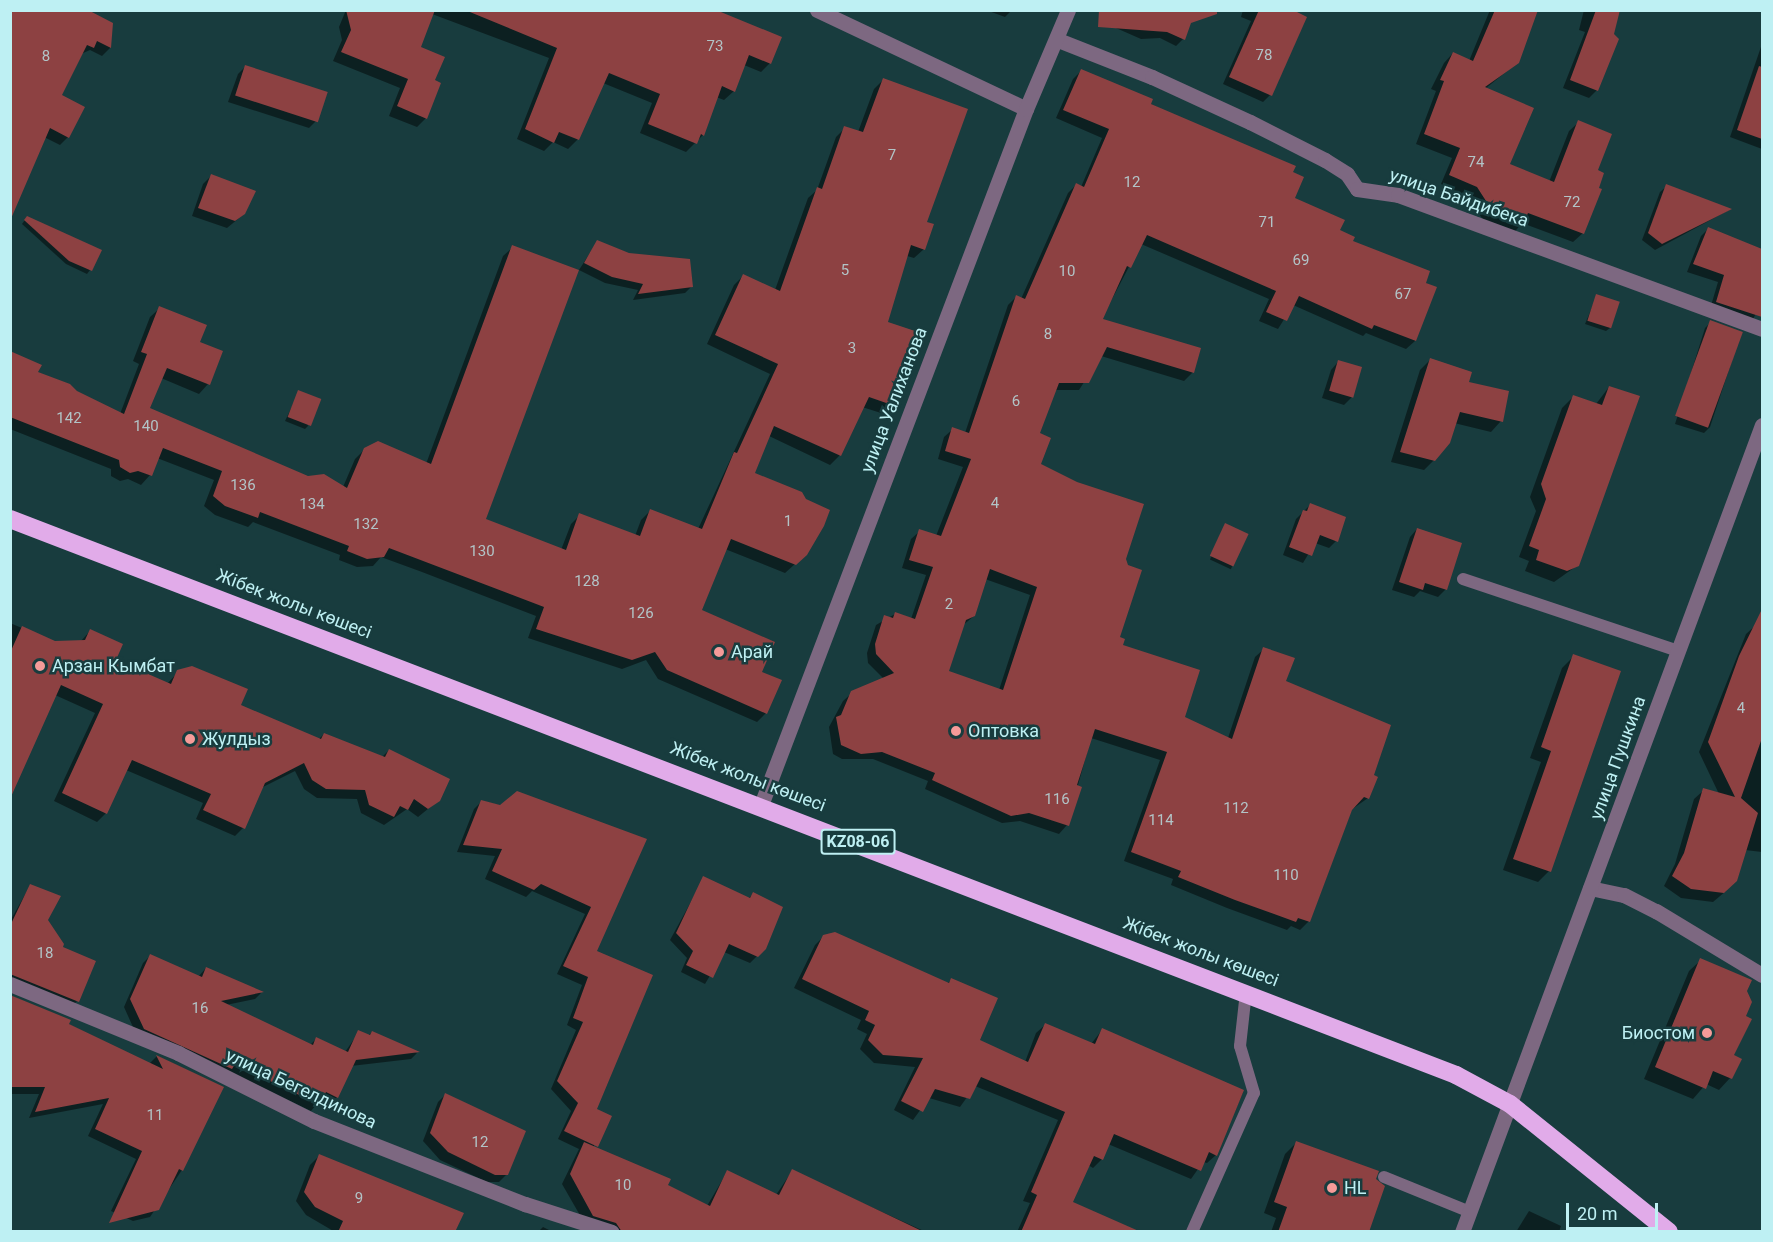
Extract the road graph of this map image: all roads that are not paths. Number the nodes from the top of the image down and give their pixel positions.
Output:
1 (817, 10) edge
2 (1068, 10) edge
3 (1058, 40) junction
4 (1026, 109) junction
5 (1762, 329) edge
6 (1762, 425) edge
7 (10, 519) edge
8 (1463, 579) dead end
9 (1678, 651) junction
10 (761, 805) junction
11 (1590, 888) junction
12 (1762, 975) edge
13 (10, 984) edge
14 (1246, 992) junction
15 (1510, 1104) junction
16 (1384, 1177) dead end
17 (1470, 1212) junction
18 (612, 1232) edge
19 (1192, 1232) edge
20 (1462, 1232) edge
21 (1670, 1232) edge

1 - 4 street
2 - 3 street, улица Уалиханова
3 - 4 street, улица Уалиханова
3 - 5 street, улица Байдибека
4 - 10 street, улица Уалиханова
6 - 9 street, улица Пушкина
7 - 10 highway, Жібек жолы көшесі / KZ08-06
8 - 9 lane
9 - 11 street, улица Пушкина
10 - 14 highway, Жібек жолы көшесі / KZ08-06
11 - 12 street
11 - 15 street, улица Пушкина
13 - 18 street, улица Бегелдинова
14 - 15 highway, Жібек жолы көшесі / KZ08-06
14 - 19 lane
15 - 17 street, улица Пушкина
15 - 21 highway, Жібек жолы көшесі / KZ08-06
16 - 17 lane
17 - 20 street, улица Пушкина

